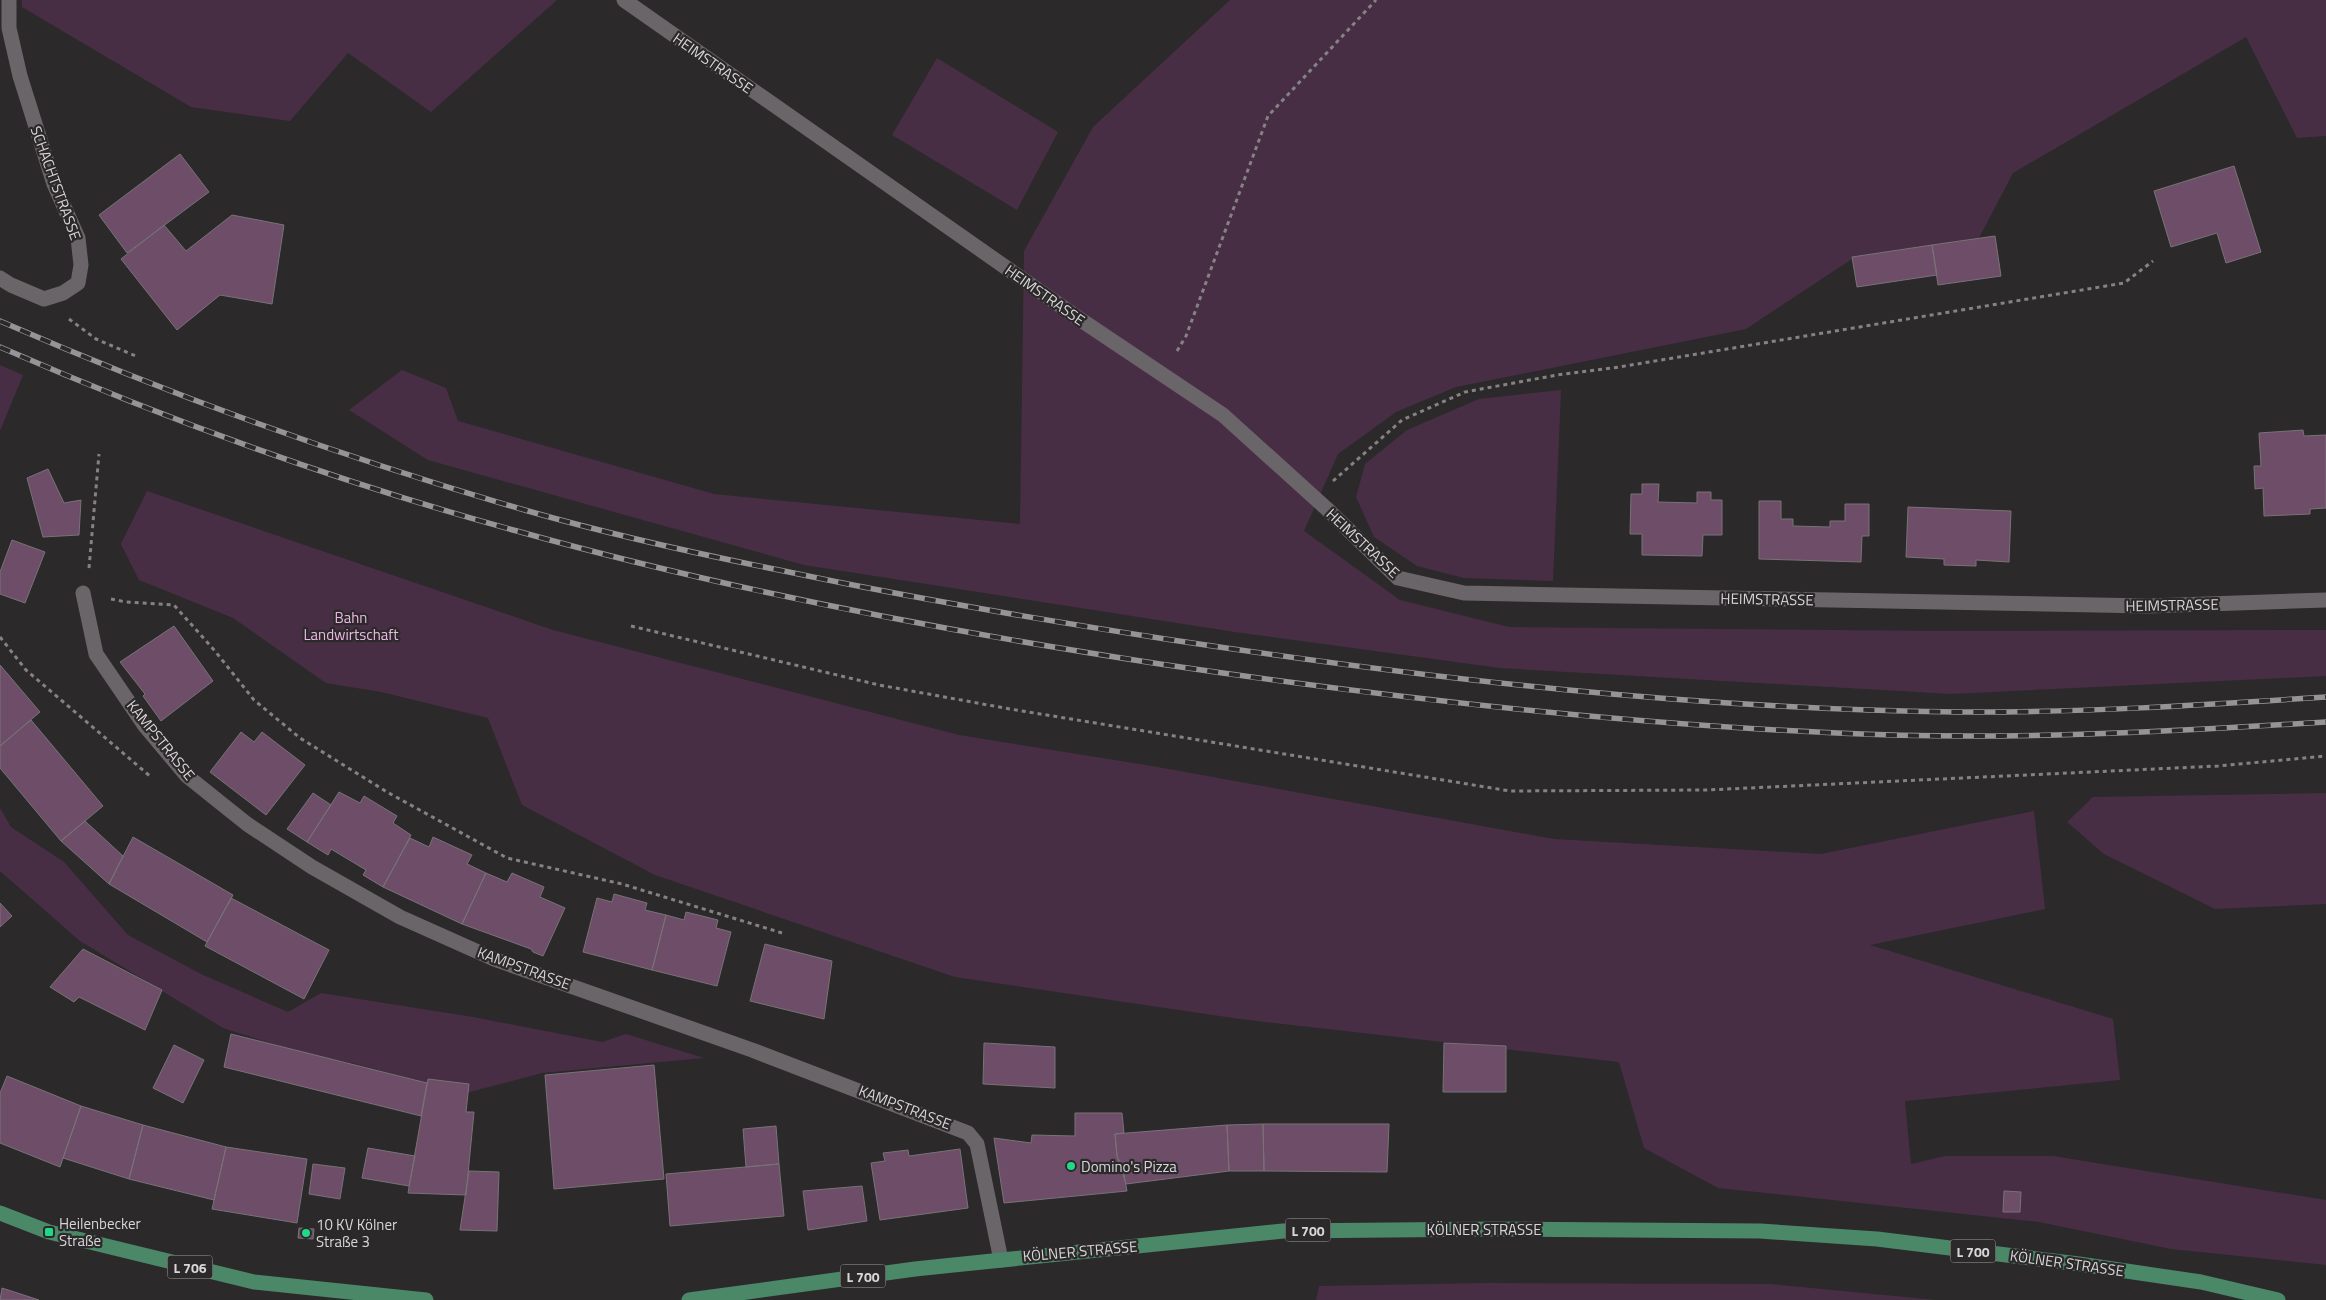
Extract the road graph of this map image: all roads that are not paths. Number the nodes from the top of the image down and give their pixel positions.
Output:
1 (9, 0) edge
2 (624, 0) edge
3 (0, 278) edge
4 (83, 593) road end
5 (2326, 600) edge
6 (0, 1213) edge
7 (1001, 1260) junction
8 (426, 1300) edge
9 (690, 1300) edge
10 (2278, 1300) edge

1 - 3 street, SCHACHTSTRASSE
2 - 5 street, HEIMSTRASSE
4 - 7 street, KAMPSTRASSE
6 - 8 main road, L 706
7 - 9 main road, KÖLNER STRASSE / L 700
7 - 10 main road, KÖLNER STRASSE / L 700

